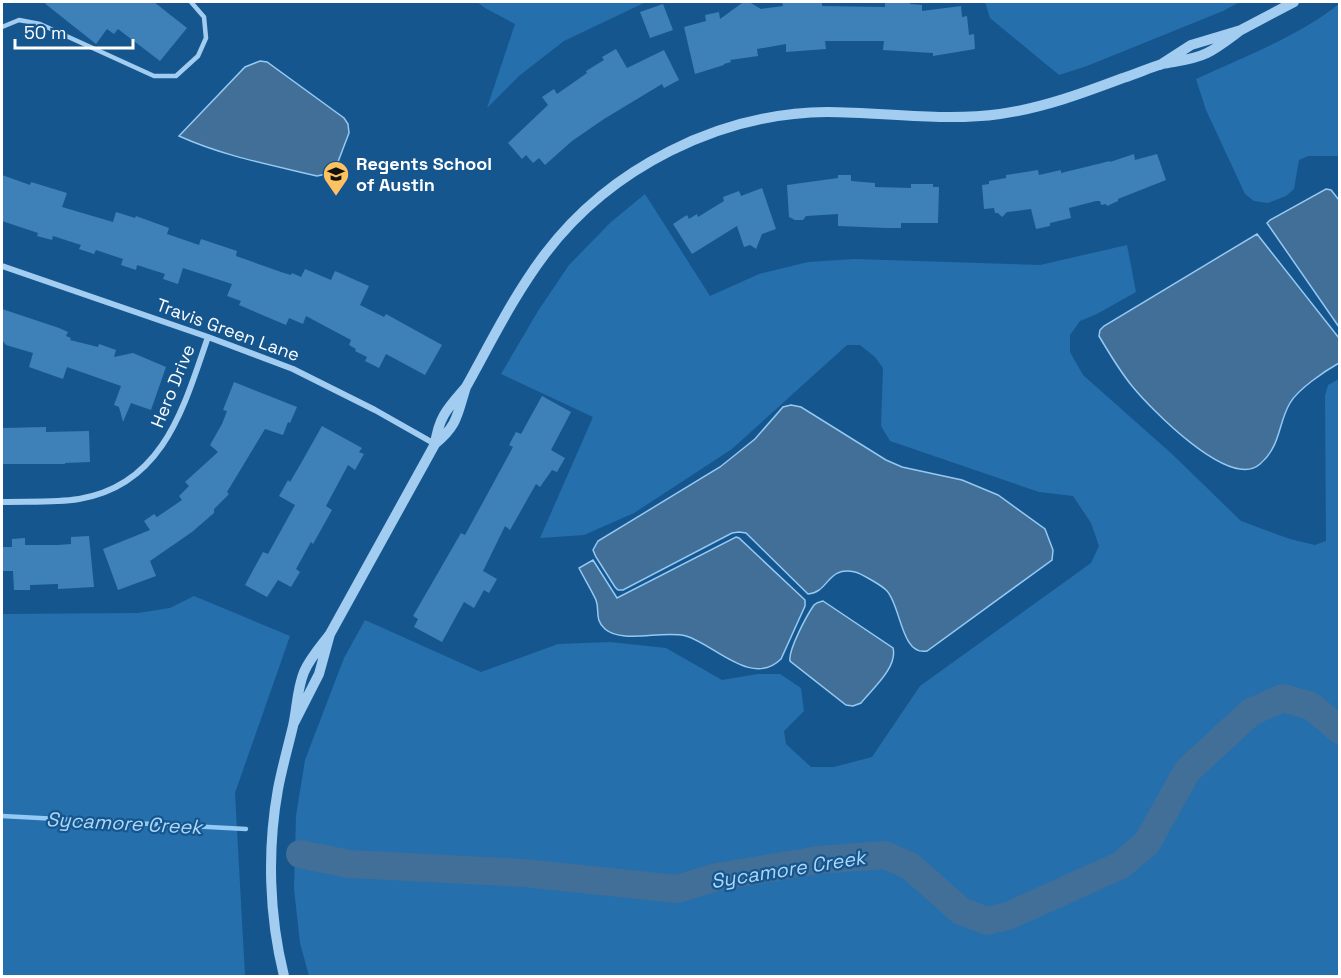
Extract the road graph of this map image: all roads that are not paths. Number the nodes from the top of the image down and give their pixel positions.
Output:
1 (190, 2) edge
2 (1294, 2) edge
3 (2, 27) edge
4 (2, 266) edge
5 (208, 337) junction
6 (435, 444) junction
7 (2, 502) edge
8 (284, 976) edge

1 - 3 lane
2 - 6 street
4 - 5 street, Travis Green Lane
5 - 6 street, Travis Green Lane
5 - 7 street, Hero Drive
6 - 8 street

